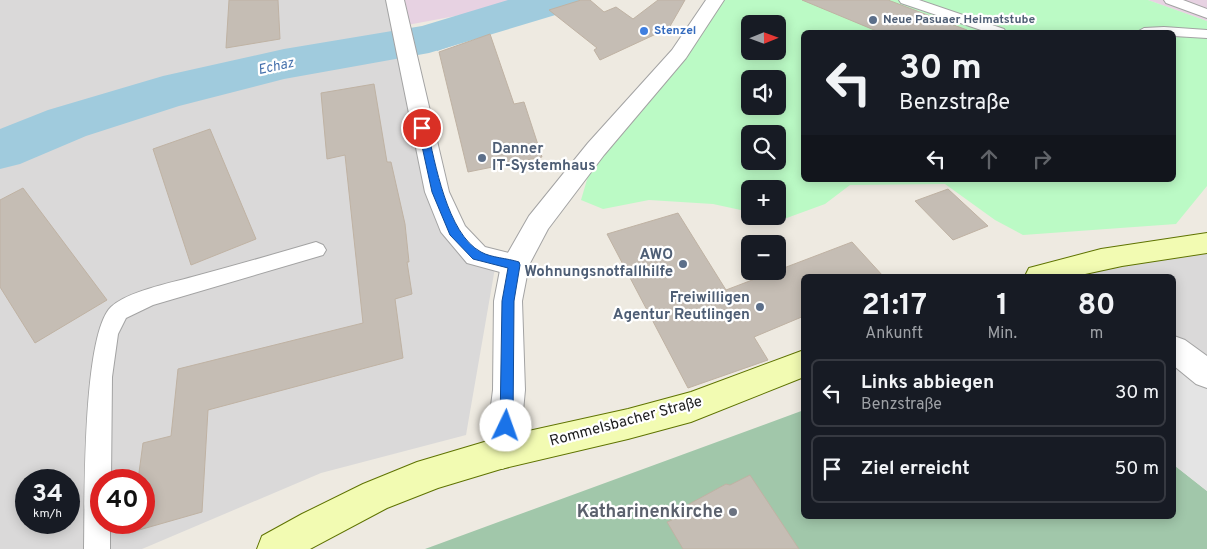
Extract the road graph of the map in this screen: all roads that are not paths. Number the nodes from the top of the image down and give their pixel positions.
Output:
1 (395, 0) edge
2 (715, 0) edge
3 (906, 0) edge
4 (1171, 0) edge
5 (1207, 14) edge
6 (993, 30) edge
7 (1176, 31) edge
8 (1207, 34) edge
9 (1207, 243) edge
10 (316, 250) dead end
11 (515, 265) junction
12 (1072, 272) edge
13 (1056, 274) edge
14 (1176, 351) edge
15 (801, 364) edge
16 (1207, 374) edge
17 (502, 453) junction
18 (98, 549) edge
19 (275, 549) edge

1 - 11 street
2 - 11 street
3 - 6 lane
4 - 5 lane
7 - 8 lane
9 - 12 main road
10 - 18 lane
11 - 17 street
12 - 13 main road
14 - 16 street
15 - 17 main road, Rommelsbacher Straße
17 - 19 main road, Rommelsbacher Straße

